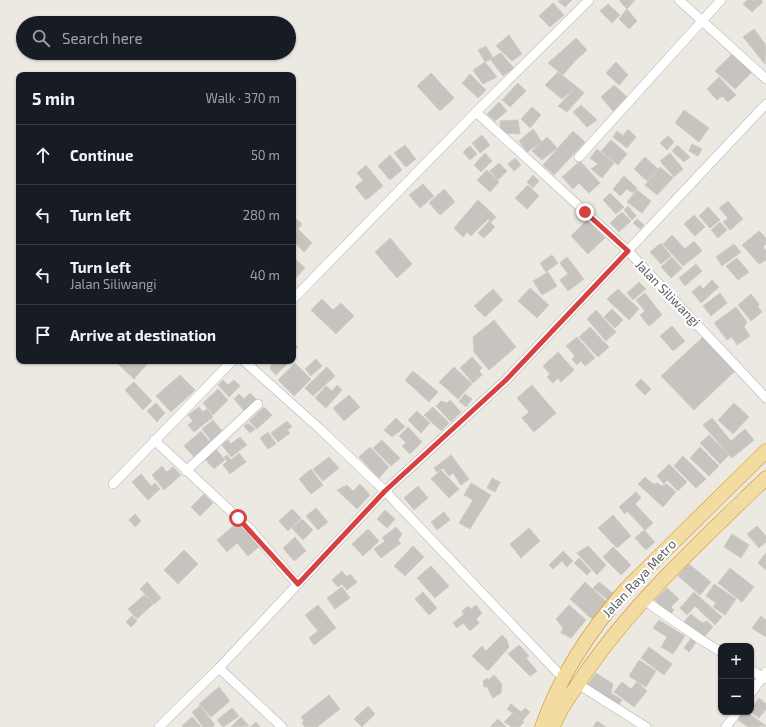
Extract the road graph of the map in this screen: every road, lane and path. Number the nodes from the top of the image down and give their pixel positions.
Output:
1 (589, 0) edge
2 (679, 0) edge
3 (721, 0) edge
4 (701, 20) junction
5 (766, 79) edge
6 (766, 104) edge
7 (476, 112) junction
8 (579, 157) dead end
9 (628, 251) junction
10 (296, 296) edge
11 (229, 364) edge
12 (247, 364) edge
13 (766, 398) edge
14 (258, 404) dead end
15 (154, 440) junction
16 (766, 451) edge
17 (186, 471) junction
18 (766, 478) edge
19 (113, 484) dead end
20 (385, 491) junction
21 (298, 584) junction
22 (644, 600) junction
23 (718, 650) edge
24 (219, 668) junction
25 (754, 671) edge
26 (765, 676) edge
27 (563, 678) junction
28 (578, 684) junction
29 (754, 689) edge
30 (735, 715) edge
31 (159, 727) edge
32 (282, 727) edge
33 (542, 727) edge
34 (553, 727) edge
35 (646, 727) edge
36 (726, 727) edge

1 - 7 street
2 - 4 street
3 - 4 street
4 - 5 street
4 - 8 street
6 - 9 street
7 - 9 street, Jalan Siliwangi
7 - 10 street
9 - 13 street, Jalan Siliwangi
9 - 20 street
11 - 15 street
12 - 20 street
14 - 17 street
15 - 17 street
15 - 19 street
16 - 27 highway, Jalan Raya Metro
17 - 21 street
18 - 22 highway
20 - 21 street
20 - 27 street
21 - 24 street
22 - 23 street
22 - 28 highway
24 - 31 street
24 - 32 street
25 - 26 street
26 - 29 street
27 - 33 highway, Jalan Raya Metro
28 - 34 highway
28 - 35 street
30 - 36 street

